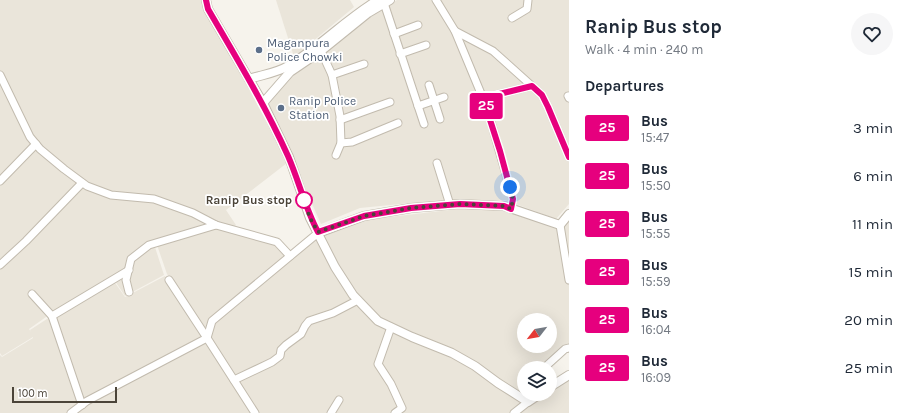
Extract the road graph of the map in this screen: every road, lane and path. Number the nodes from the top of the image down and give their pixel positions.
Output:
1 (206, 0) edge
2 (436, 0) edge
3 (528, 0) edge
4 (384, 1) edge
5 (512, 18) dead end
6 (418, 25) dead end
7 (455, 31) junction
8 (394, 34) junction
9 (426, 45) dead end
10 (322, 51) junction
11 (400, 54) junction
12 (364, 64) dead end
13 (0, 75) edge
14 (332, 75) junction
15 (249, 79) junction
16 (429, 85) dead end
17 (532, 86) junction
18 (444, 97) dead end
19 (483, 98) junction
20 (434, 100) junction
21 (390, 102) dead end
22 (263, 103) junction
23 (418, 106) junction
24 (440, 119) dead end
25 (340, 120) junction
26 (398, 123) dead end
27 (424, 124) dead end
28 (341, 143) junction
29 (36, 144) junction
30 (336, 155) dead end
31 (569, 157) edge
32 (437, 163) dead end
33 (0, 181) edge
34 (82, 182) junction
35 (450, 205) junction
36 (511, 209) junction
37 (569, 214) edge
38 (216, 225) junction
39 (560, 225) junction
40 (318, 232) junction
41 (290, 256) junction
42 (0, 265) edge
43 (128, 270) junction
44 (169, 280) dead end
45 (569, 280) edge
46 (129, 292) dead end
47 (32, 294) dead end
48 (358, 300) junction
49 (52, 316) junction
50 (391, 327) junction
51 (206, 338) junction
52 (569, 348) edge
53 (552, 361) edge
54 (569, 375) edge
55 (234, 380) junction
56 (557, 383) edge
57 (517, 392) edge
58 (339, 400) dead end
59 (528, 402) edge
60 (82, 405) junction
61 (71, 413) edge
62 (255, 413) edge
63 (331, 413) edge
64 (395, 413) edge
65 (514, 413) edge

1 - 15 street
2 - 7 street
3 - 5 street
4 - 8 street
4 - 10 street
4 - 15 street
6 - 8 street
7 - 17 street
7 - 19 street
8 - 11 street
9 - 11 street
10 - 14 street
10 - 22 street
11 - 23 street
12 - 14 street
13 - 29 street
14 - 25 street
15 - 22 street
16 - 20 street
17 - 19 street
17 - 31 street
18 - 20 street
19 - 36 street
20 - 23 street
20 - 24 street
21 - 25 street
22 - 40 street
23 - 27 street
25 - 28 street
26 - 28 street
28 - 30 street
29 - 33 street
29 - 34 street
32 - 35 street
34 - 38 street
34 - 42 street
35 - 36 street
35 - 40 street
36 - 39 street
37 - 39 street
38 - 41 street
38 - 43 street
39 - 45 street
40 - 41 street
40 - 48 street
41 - 51 street
43 - 46 street
43 - 49 street
44 - 51 street
47 - 49 street
48 - 50 street
48 - 55 street
49 - 60 street
50 - 57 street
50 - 64 street
51 - 55 street
51 - 60 street
52 - 53 street
54 - 56 street
55 - 62 street
58 - 63 street
59 - 65 street
60 - 61 street

